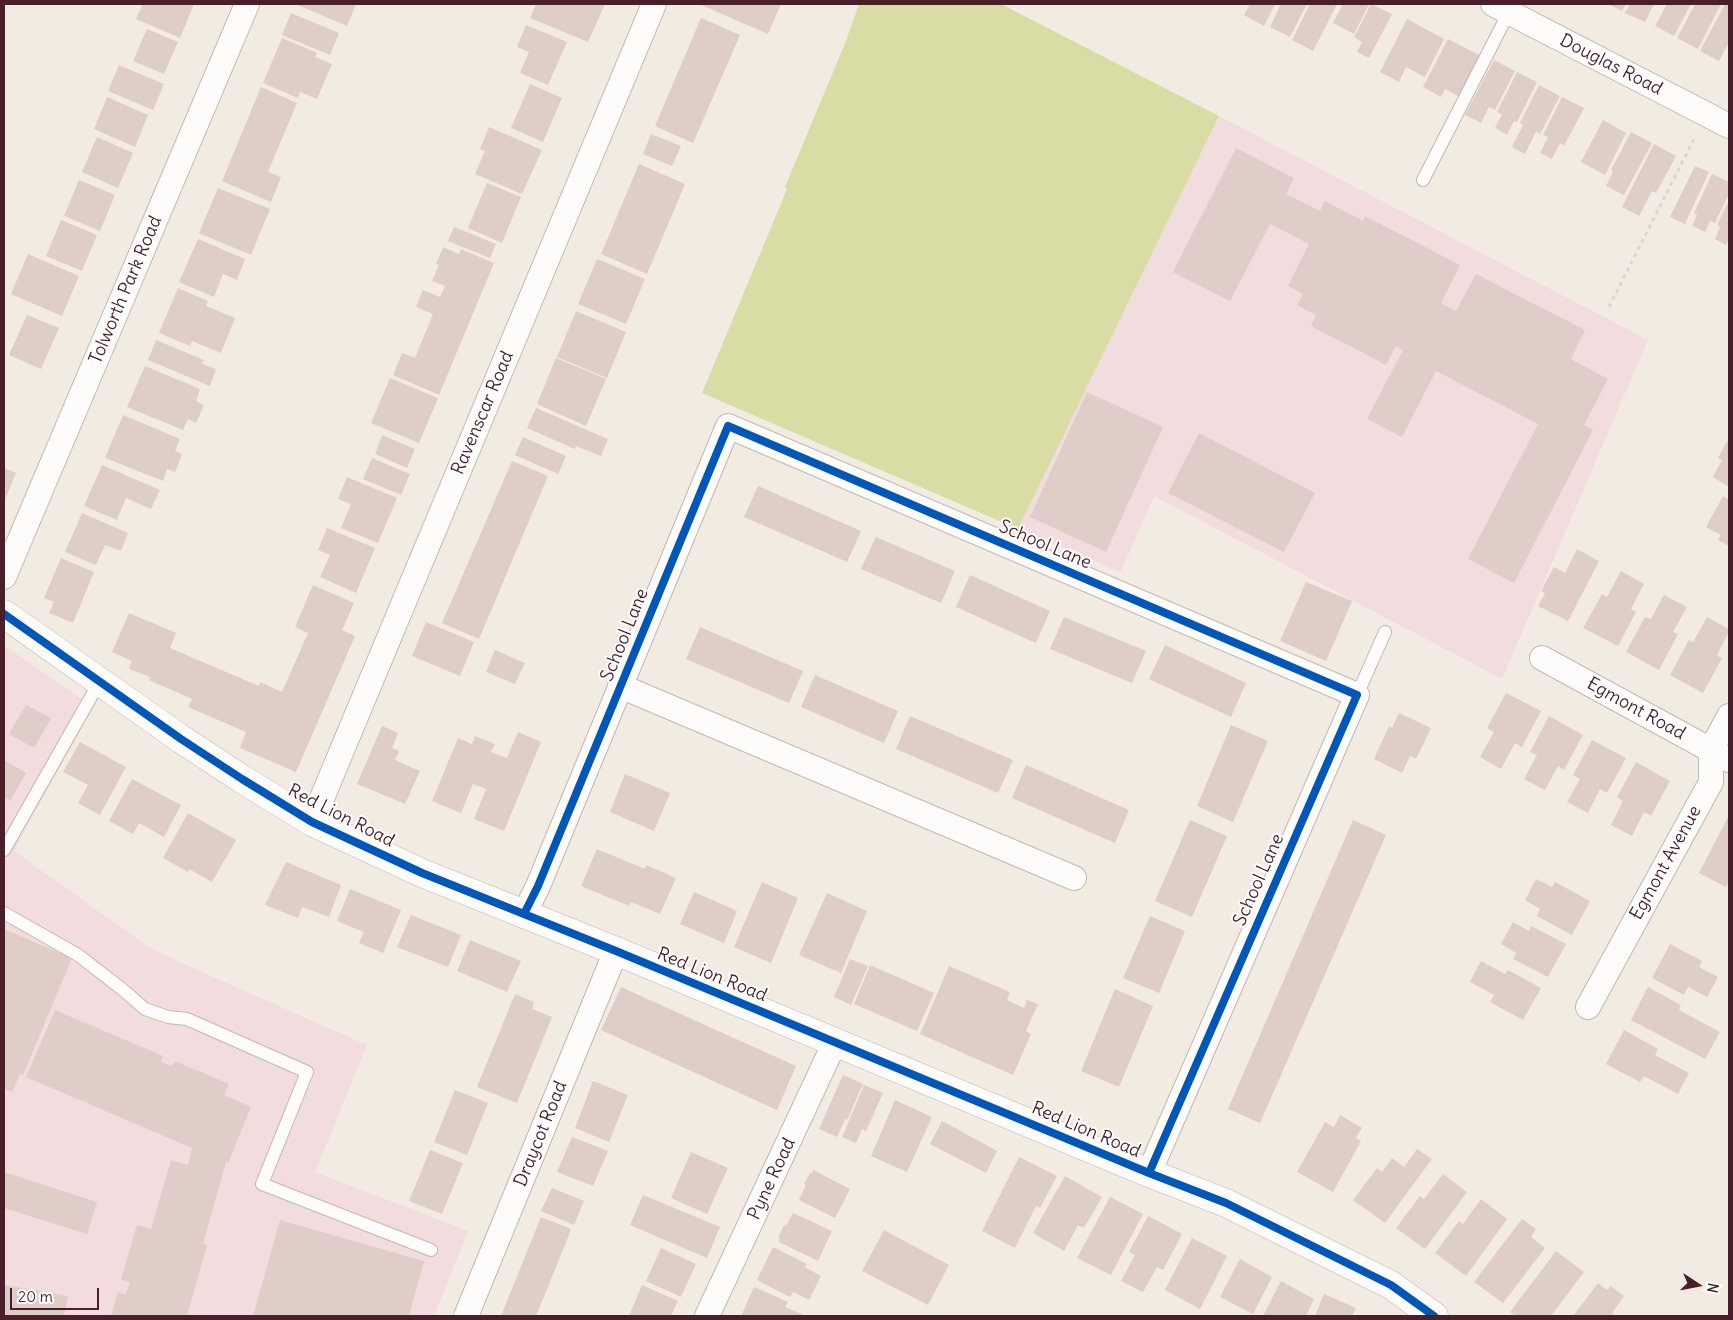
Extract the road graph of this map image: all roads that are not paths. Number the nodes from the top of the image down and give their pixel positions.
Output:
1 (247, 4) edge
2 (654, 4) edge
3 (1501, 8) edge
4 (1729, 126) edge
5 (1423, 180) dead end
6 (4, 577) edge
7 (4, 614) edge
8 (1385, 632) dead end
9 (1542, 658) dead end
10 (100, 681) junction
11 (620, 686) junction
12 (1357, 695) junction
13 (1729, 716) edge
14 (1720, 755) edge
15 (312, 822) junction
16 (4, 850) edge
17 (1074, 878) dead end
18 (4, 913) edge
19 (524, 914) junction
20 (616, 951) junction
21 (1588, 1007) dead end
22 (835, 1042) junction
23 (1149, 1173) junction
24 (431, 1250) dead end
25 (466, 1316) edge
26 (707, 1316) edge
27 (1434, 1316) edge

1 - 6 street, Tolworth Park Road
2 - 15 street, Ravenscar Road
3 - 4 street, Douglas Road
3 - 5 lane
7 - 10 street, Red Lion Road
8 - 12 lane
9 - 14 street, Egmont Road
10 - 15 street, Red Lion Road
10 - 16 lane
11 - 12 street, School Lane
11 - 17 street, School Lane
11 - 19 street, School Lane
12 - 23 street, School Lane
13 - 14 street, Egmont Avenue
14 - 21 street, Egmont Avenue
15 - 19 street, Red Lion Road
18 - 24 lane
19 - 20 street, Red Lion Road
20 - 22 street, Red Lion Road
20 - 25 street, Draycot Road
22 - 23 street, Red Lion Road
22 - 26 street, Pyne Road
23 - 27 street, Red Lion Road

